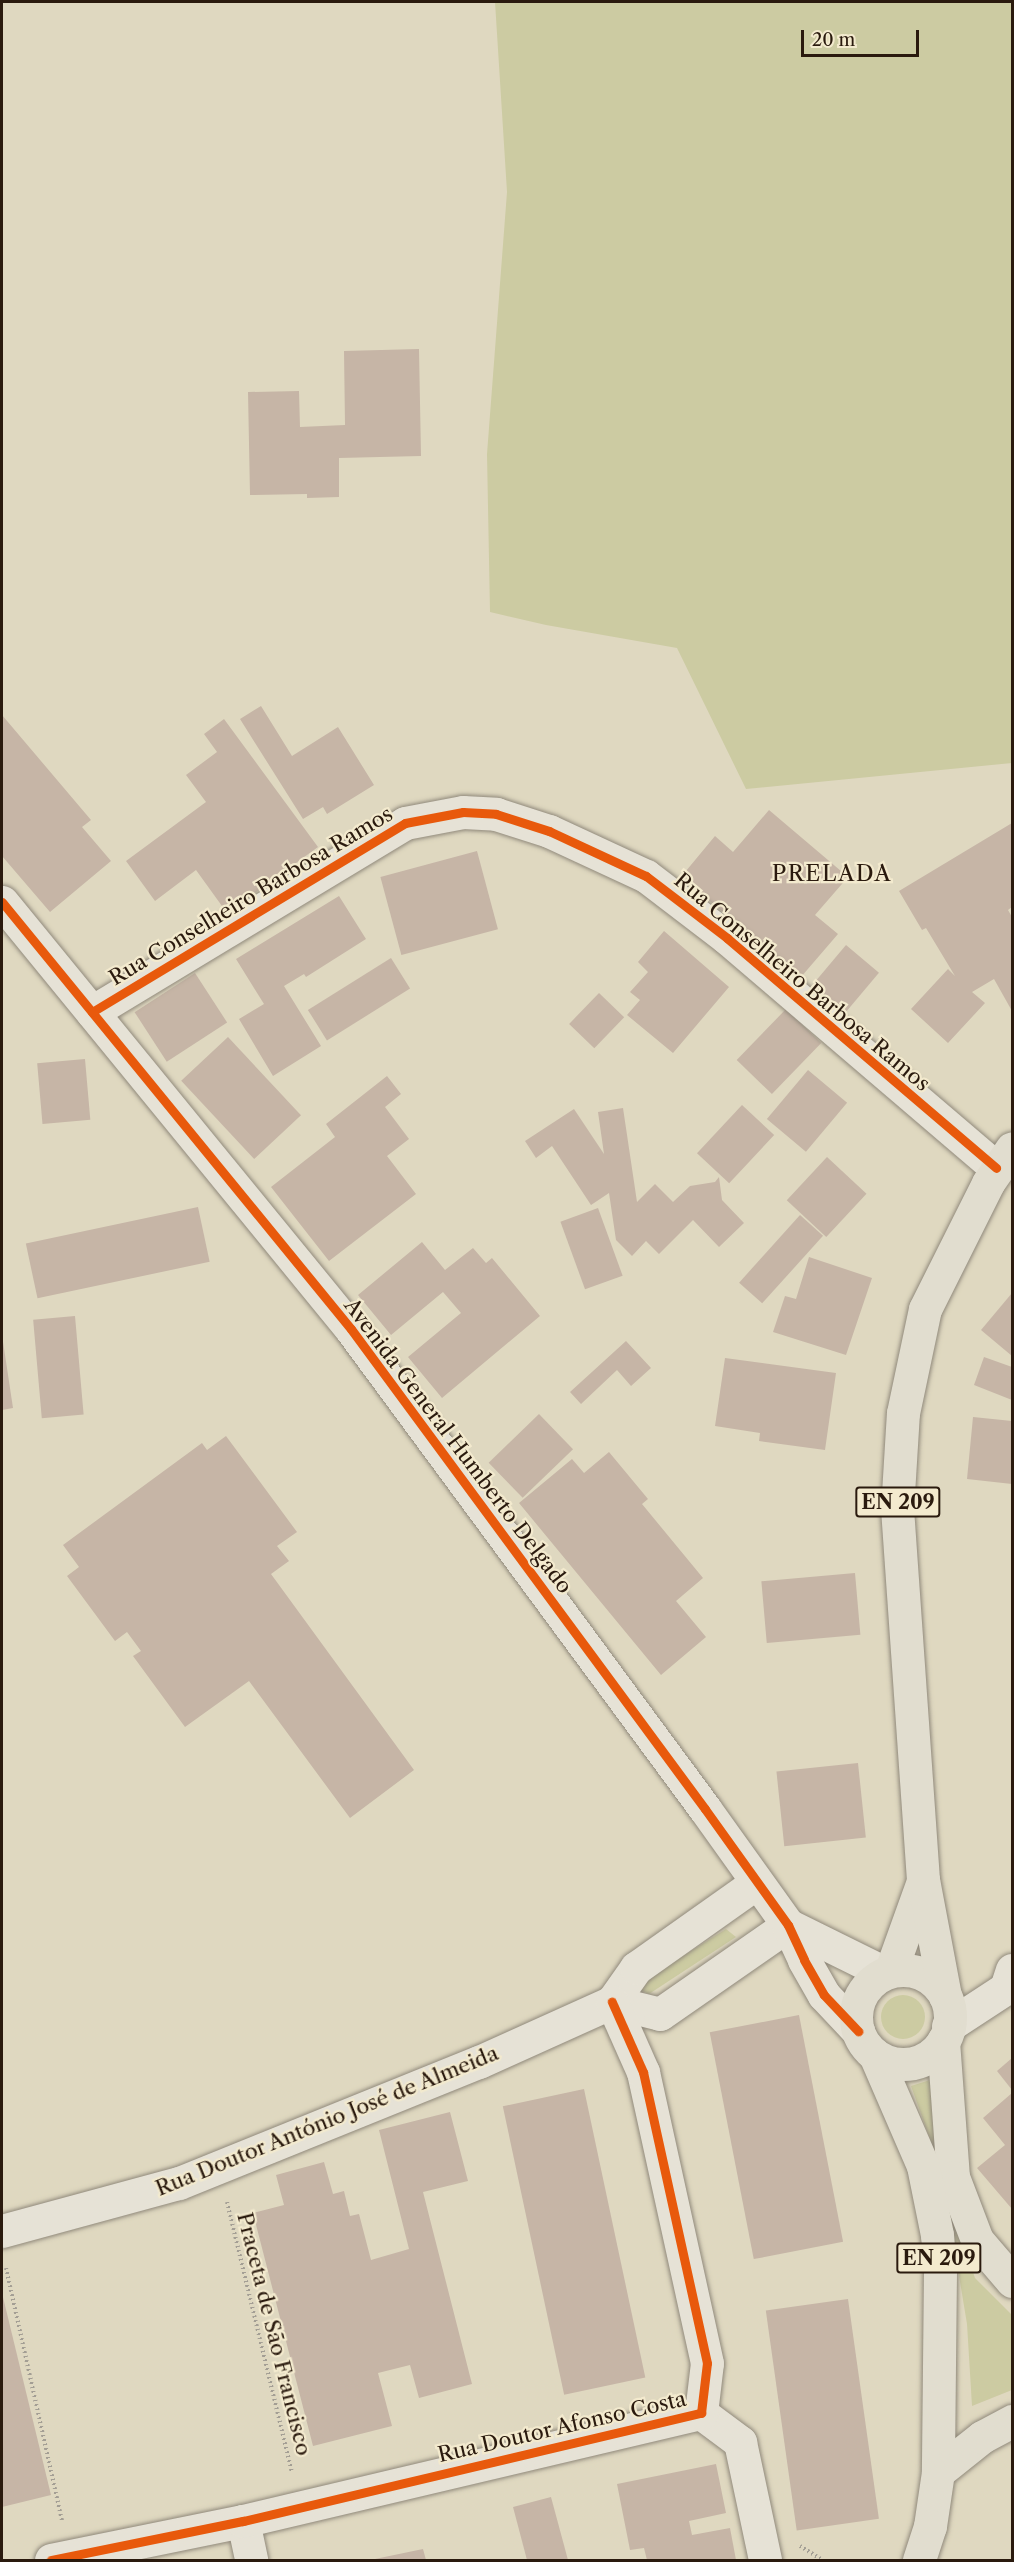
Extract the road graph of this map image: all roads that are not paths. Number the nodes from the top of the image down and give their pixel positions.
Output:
1 (2, 902) edge
2 (92, 1012) junction
3 (1004, 1158) edge
4 (923, 1880) junction
5 (756, 1883) junction
6 (788, 1926) junction
7 (1012, 1970) edge
8 (887, 1971) junction
9 (612, 2002) junction
10 (945, 2021) junction
11 (867, 2043) junction
12 (3, 2246) edge
13 (1012, 2281) edge
14 (701, 2413) junction
15 (1012, 2421) edge
16 (938, 2472) junction
17 (243, 2522) junction
18 (61, 2559) edge
19 (251, 2560) edge
20 (765, 2560) edge
21 (919, 2560) edge

1 - 2 street, Avenida General Humberto Delgado
2 - 3 street, Rua Conselheiro Barbosa Ramos
2 - 5 street, Avenida General Humberto Delgado
3 - 4 main road, EN 209
4 - 8 main road, EN 209
4 - 10 main road, EN 209
5 - 6 street, Avenida General Humberto Delgado
5 - 9 street
6 - 8 street, Avenida General Humberto Delgado
6 - 9 street
6 - 11 street, Avenida General Humberto Delgado
7 - 10 street
8 - 10 main road, Avenida General Humberto Delgado
8 - 11 main road
9 - 12 street, Rua Doutor António José de Almeida
9 - 14 street, Rua Doutor Afonso Costa
10 - 11 main road, Avenida General Humberto Delgado
10 - 13 main road
11 - 16 main road, EN 209
14 - 17 street, Rua Doutor Afonso Costa
14 - 20 street
15 - 16 main road
16 - 21 main road, EN 209
17 - 18 street, Rua Doutor Afonso Costa
17 - 19 street

